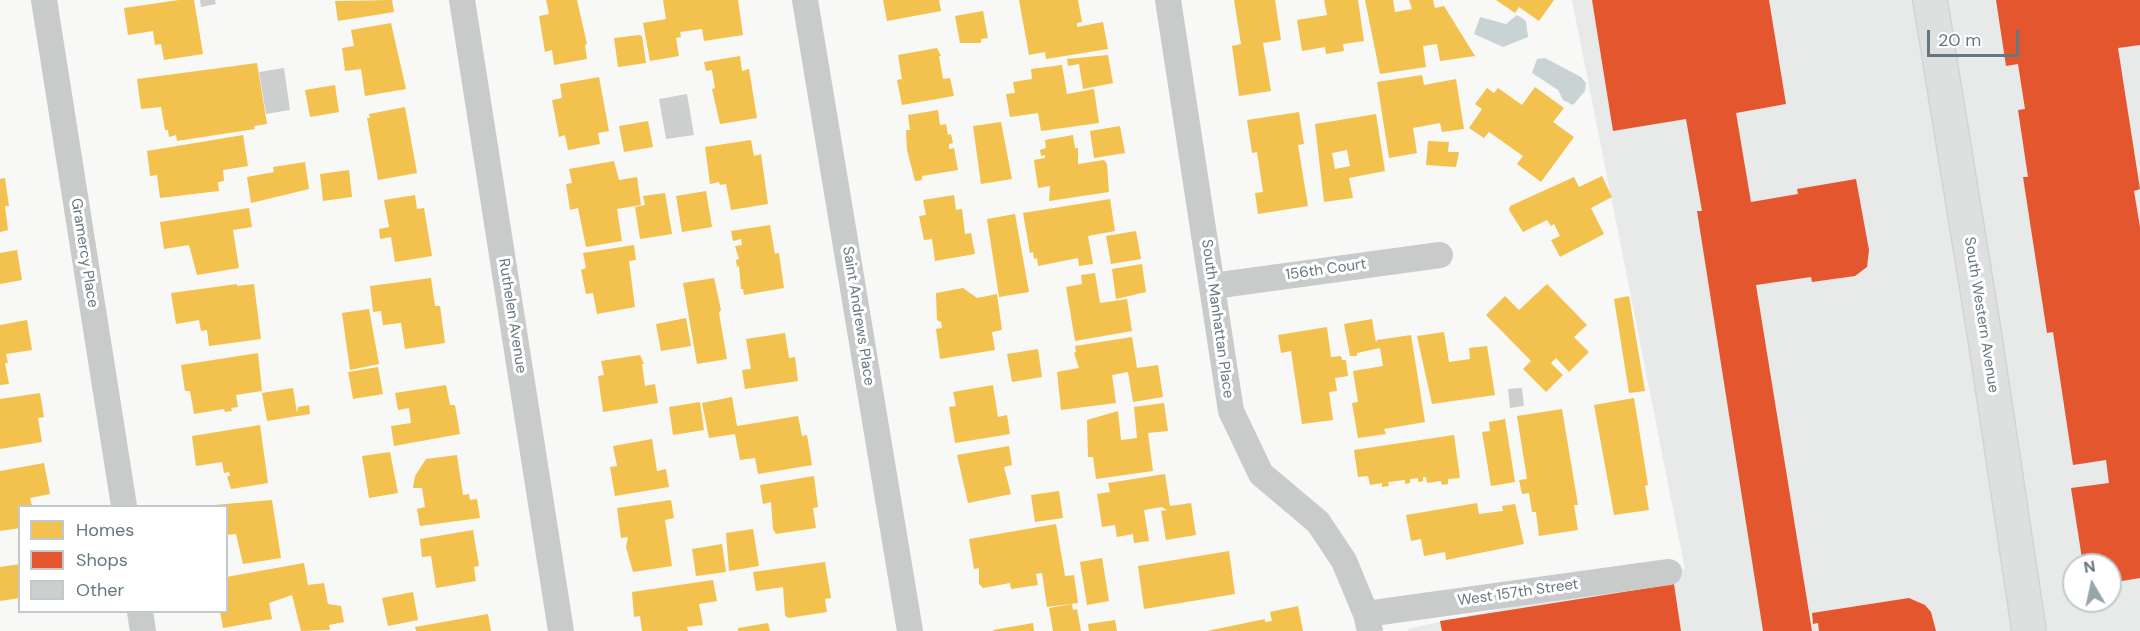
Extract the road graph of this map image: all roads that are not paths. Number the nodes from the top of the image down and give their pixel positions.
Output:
1 (44, 0) edge
2 (462, 0) edge
3 (806, 0) edge
4 (1168, 0) edge
5 (1930, 0) edge
6 (1440, 255) dead end
7 (1213, 286) junction
8 (124, 505) edge
9 (1669, 572) dead end
10 (140, 613) edge
11 (1368, 623) edge
12 (143, 631) edge
13 (561, 631) edge
14 (910, 631) edge
15 (2029, 631) edge

1 - 8 street, Gramercy Place
2 - 13 street, Ruthelen Avenue
3 - 14 street, Saint Andrews Place
4 - 7 street, South Manhattan Place
5 - 15 main road, South Western Avenue
6 - 7 street, 156th Court
7 - 11 street, South Manhattan Place
9 - 11 street, West 157th Street
10 - 12 street

